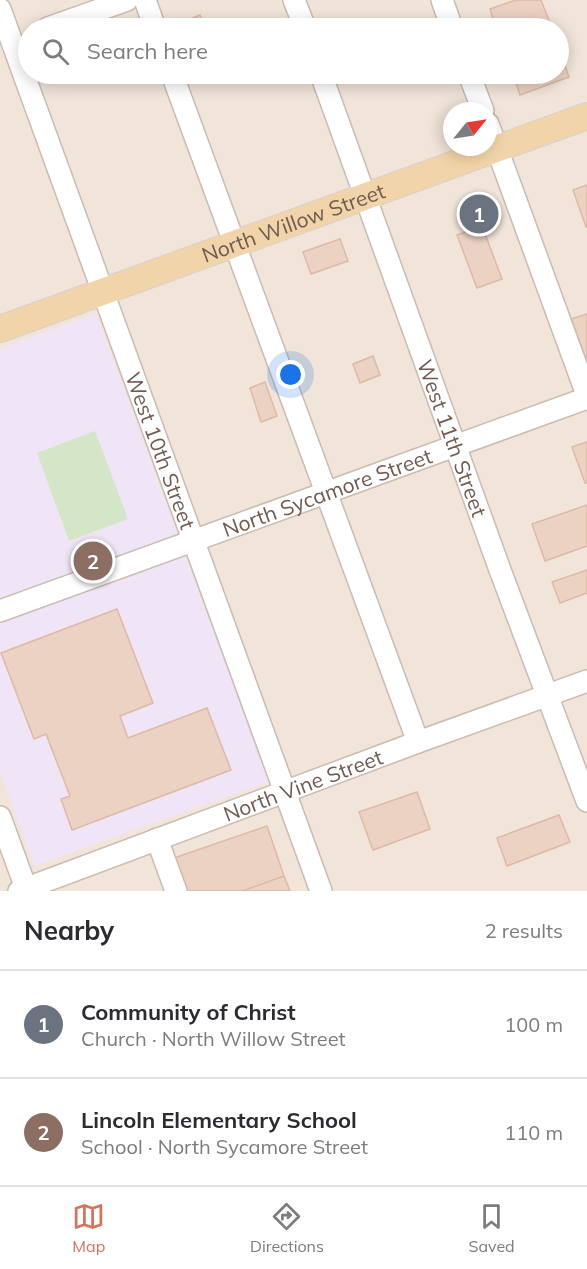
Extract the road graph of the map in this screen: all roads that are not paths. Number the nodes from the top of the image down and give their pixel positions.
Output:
1 (127, 0) edge
2 (145, 0) edge
3 (294, 0) edge
4 (442, 0) edge
5 (0, 9) edge
6 (76, 18) edge
7 (151, 18) edge
8 (301, 18) edge
9 (448, 18) edge
10 (13, 41) edge
11 (28, 84) edge
12 (176, 84) edge
13 (325, 84) edge
14 (473, 84) edge
15 (480, 102) edge
16 (587, 116) edge
17 (497, 148) joint
18 (476, 156) edge
19 (366, 197) junction
20 (235, 244) junction
21 (103, 292) junction
22 (0, 329) edge
23 (587, 396) edge
24 (456, 445) junction
25 (326, 492) junction
26 (193, 541) junction
27 (0, 611) edge
28 (587, 681) edge
29 (547, 695) junction
30 (418, 742) junction
31 (284, 792) junction
32 (587, 801) edge
33 (0, 817) edge
34 (157, 839) junction
35 (24, 890) edge
36 (176, 891) edge
37 (321, 891) edge

1 - 6 street
2 - 7 street
3 - 8 street
4 - 9 street
5 - 10 street, West 10th Street
11 - 21 street, West 10th Street
12 - 20 street
13 - 19 street, West 11th Street
14 - 15 street
16 - 17 main road, North Willow Street
17 - 23 street
18 - 19 main road, North Willow Street
19 - 20 main road, North Willow Street
19 - 24 street, West 11th Street
20 - 21 main road, North Willow Street
20 - 25 street
21 - 22 main road, North Willow Street
21 - 26 street, West 10th Street
23 - 24 street, North Sycamore Street
24 - 25 street, North Sycamore Street
24 - 29 street, West 11th Street
25 - 26 street, North Sycamore Street
25 - 30 street
26 - 27 street, North Sycamore Street
26 - 31 street, West 10th Street
28 - 29 street, North Vine Street
29 - 30 street, North Vine Street
29 - 32 street, West 11th Street
30 - 31 street, North Vine Street
31 - 34 street, North Vine Street
31 - 37 street, West 10th Street
33 - 35 street
34 - 35 street, North Vine Street
34 - 36 street

